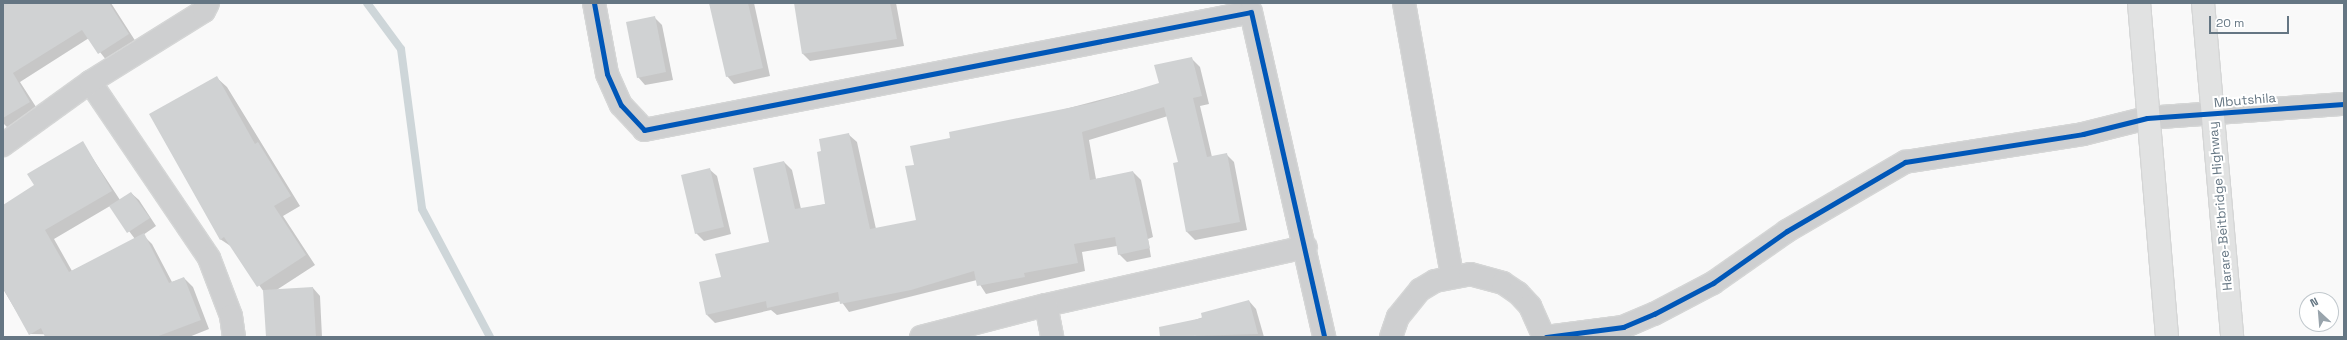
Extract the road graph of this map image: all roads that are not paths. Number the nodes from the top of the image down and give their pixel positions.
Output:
1 (208, 3) edge
2 (594, 3) edge
3 (1404, 3) edge
4 (2139, 3) edge
5 (2203, 3) edge
6 (90, 82) junction
7 (2344, 104) edge
8 (2212, 115) junction
9 (2147, 118) junction
10 (3, 146) edge
11 (1306, 247) junction
12 (1452, 276) junction
13 (1046, 305) junction
14 (234, 337) edge
15 (921, 337) edge
16 (1052, 337) edge
17 (1324, 337) edge
18 (1391, 337) edge
19 (1545, 337) edge
20 (2167, 337) edge
21 (2232, 337) edge

1 - 6 street
2 - 11 street
3 - 12 street
4 - 9 highway
5 - 8 highway, Harare-Beitbridge Highway
6 - 10 street
6 - 14 street
7 - 8 street, Mbutshila
8 - 9 street, Mbutshila
8 - 21 highway, Harare-Beitbridge Highway
9 - 19 street, Mbutshila
9 - 20 highway
11 - 13 street
11 - 17 street
12 - 18 street
12 - 19 street
13 - 15 street
13 - 16 street

